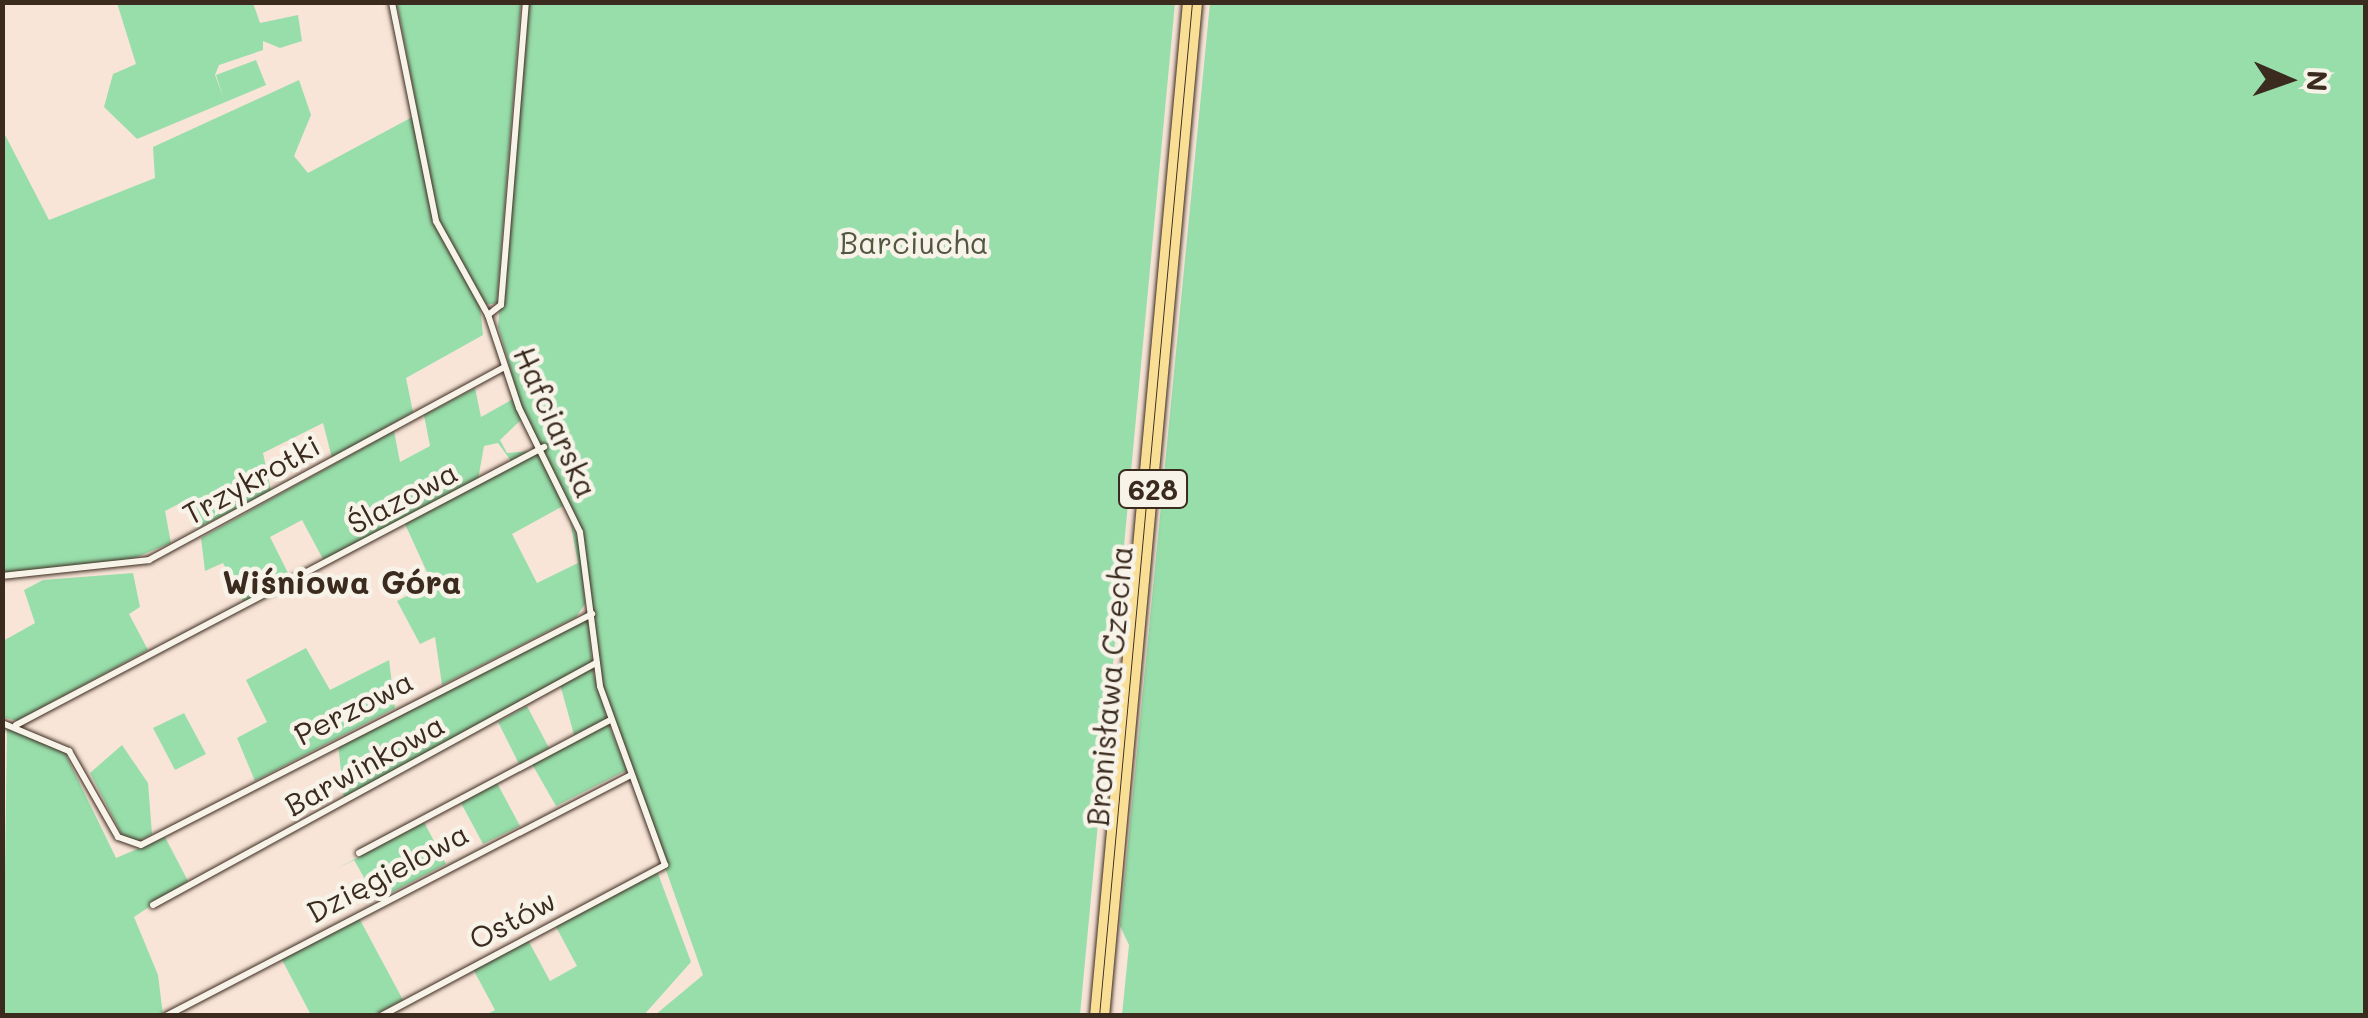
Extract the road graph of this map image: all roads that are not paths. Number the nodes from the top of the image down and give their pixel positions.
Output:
1 (392, 2) edge
2 (526, 2) edge
3 (1187, 2) edge
4 (1197, 2) edge
5 (488, 315) junction
6 (504, 367) junction
7 (544, 446) junction
8 (2, 576) edge
9 (592, 614) junction
10 (596, 663) junction
11 (610, 720) junction
12 (2, 723) edge
13 (15, 726) junction
14 (632, 775) junction
15 (359, 853) dead end
16 (666, 865) joint
17 (153, 905) dead end
18 (166, 1016) edge
19 (381, 1016) edge
20 (1094, 1016) edge
21 (1104, 1016) edge

1 - 5 street, Hafciarska
2 - 5 street
3 - 20 main road, Bronisława Czecha / 628
4 - 21 main road, Bronisława Czecha / 628
5 - 6 street, Hafciarska
6 - 7 street, Hafciarska
6 - 8 street, Trzykrotki
7 - 9 street, Hafciarska
7 - 13 street, Ślazowa
9 - 10 street, Hafciarska
9 - 13 street, Perzowa
10 - 11 street, Hafciarska
10 - 17 street, Barwinkowa
11 - 14 street, Hafciarska
11 - 15 street
12 - 13 street
14 - 16 street, Hafciarska
14 - 18 street, Dzięgielowa
16 - 19 street, Ostów

